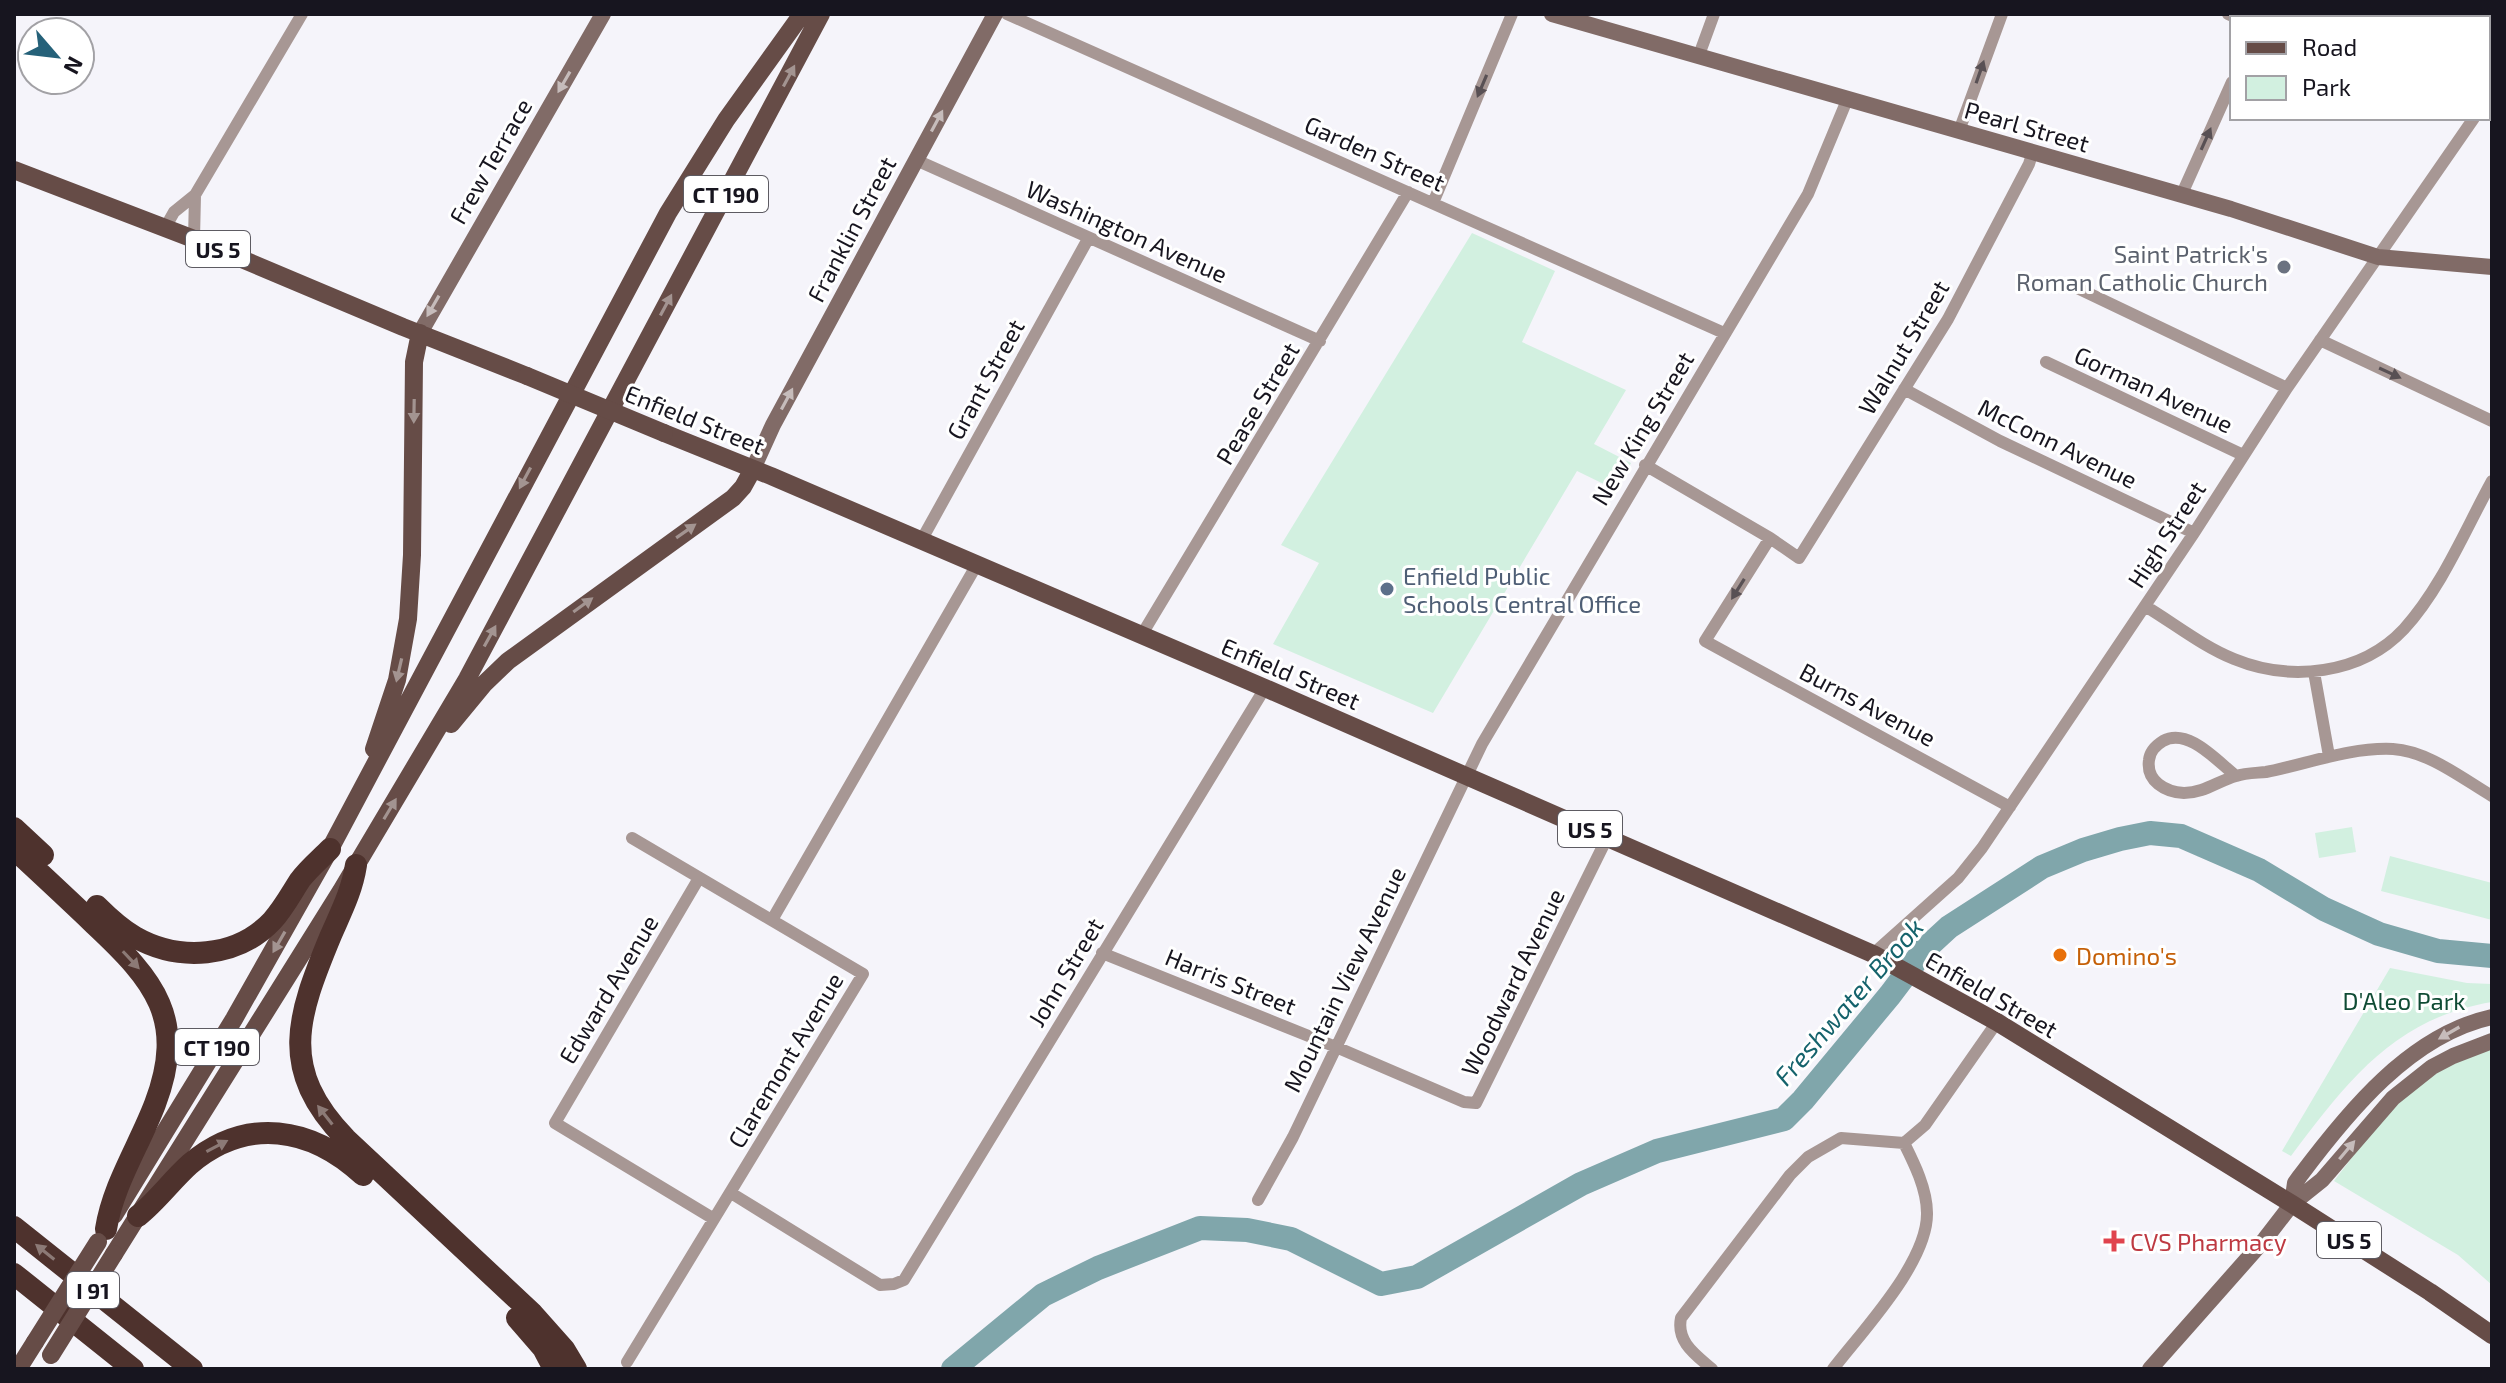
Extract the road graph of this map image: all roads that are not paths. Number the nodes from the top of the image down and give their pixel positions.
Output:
1 (302, 14) edge
2 (603, 14) edge
3 (802, 14) edge
4 (821, 14) edge
5 (995, 14) edge
6 (1007, 14) edge
7 (1512, 14) edge
8 (1552, 14) edge
9 (1714, 14) edge
10 (2002, 14) edge
11 (1699, 55) junction
12 (2230, 86) edge
13 (1847, 100) junction
14 (2473, 120) edge
15 (1959, 131) junction
16 (2033, 151) junction
17 (916, 160) junction
18 (14, 170) edge
19 (1408, 192) junction
20 (195, 195) junction
21 (2181, 196) junction
22 (1433, 203) junction
23 (165, 228) junction
24 (194, 239) junction
25 (1088, 239) junction
26 (2378, 257) junction
27 (2492, 267) edge
28 (2069, 284) dead end
29 (420, 333) junction
30 (1724, 333) junction
31 (2320, 340) junction
32 (1320, 341) junction
33 (2046, 362) dead end
34 (2287, 388) junction
35 (1904, 389) junction
36 (2492, 421) edge
37 (2243, 455) junction
38 (1645, 465) junction
39 (753, 469) junction
40 (2492, 481) edge
41 (2194, 533) junction
42 (1770, 538) junction
43 (921, 541) junction
44 (976, 566) junction
45 (2145, 606) junction
46 (1141, 636) junction
47 (2314, 672) junction
48 (1265, 688) junction
49 (424, 752) junction
50 (2329, 756) junction
51 (1467, 775) junction
52 (2236, 776) junction
53 (368, 780) junction
54 (2492, 796) edge
55 (2010, 807) junction
56 (14, 828) edge
57 (1608, 836) junction
58 (632, 838) dead end
59 (14, 849) edge
60 (330, 849) junction
61 (356, 865) junction
62 (699, 878) junction
63 (772, 920) junction
64 (1102, 953) junction
65 (1873, 954) junction
66 (2492, 1017) edge
67 (1997, 1022) junction
68 (2492, 1041) edge
69 (1336, 1047) junction
70 (1476, 1103) joint
71 (1904, 1143) junction
72 (731, 1193) junction
73 (1258, 1200) dead end
74 (2292, 1204) junction
75 (138, 1216) junction
76 (714, 1219) junction
77 (14, 1227) edge
78 (102, 1235) junction
79 (14, 1274) edge
80 (2492, 1335) edge
81 (172, 1353) junction
82 (46, 1362) edge
83 (627, 1362) dead end
84 (18, 1369) edge
85 (133, 1369) edge
86 (192, 1369) edge
87 (212, 1369) edge
88 (554, 1369) edge
89 (576, 1369) edge
90 (1712, 1369) edge
91 (1833, 1369) edge
92 (2150, 1369) edge

1 - 20 street
2 -> 29 street, Frew Terrace
3 -> 53 main road, CT 190
49 -> 4 main road, CT 190
17 -> 5 street, Franklin Street
6 - 19 street, Garden Street
7 -> 22 street
8 - 11 street, Pearl Street
9 - 11 street
15 -> 10 street
11 - 13 street, Pearl Street
21 -> 12 street
13 - 15 street, Pearl Street
13 - 30 street, New King Street
14 - 26 street, High Street
15 - 16 street, Pearl Street
16 - 21 street, Pearl Street
16 - 35 street, Walnut Street
17 - 25 street, Washington Avenue
39 -> 17 street, Franklin Street
18 - 23 main road, Enfield Street / US 5
19 - 22 street, Garden Street
19 - 32 street, Pease Street
20 - 23 street
20 - 24 street
21 - 26 street, Pearl Street
22 - 30 street, Garden Street
23 - 24 main road, Enfield Street / US 5
24 - 29 main road, Enfield Street / US 5
25 - 32 street, Washington Avenue
25 - 43 street, Grant Street
26 - 27 street, Pearl Street
26 - 31 street, High Street
28 - 34 street
29 - 39 main road, Enfield Street / US 5, bridge
29 -> 53 main road
30 - 38 street, New King Street
31 - 34 street, High Street
31 -> 36 street
32 - 46 street, Pease Street
33 - 37 street, Gorman Avenue
34 - 37 street, High Street
35 - 41 street, McConn Avenue
35 - 42 street, Walnut Street
37 - 41 street, High Street
38 - 42 street
38 - 51 street, New King Street
39 - 43 main road, Enfield Street / US 5
49 -> 39 main road
40 - 47 street
41 - 45 street, High Street
42 -> 55 street, Burns Avenue
43 - 44 main road, Enfield Street / US 5
44 - 46 main road, Enfield Street / US 5
44 - 63 street
45 - 47 street
45 - 55 street, High Street
46 - 48 main road, Enfield Street / US 5
47 - 50 street
48 - 51 main road, Enfield Street / US 5
48 - 64 street, John Street
61 -> 49 main road, CT 190
50 - 52 street
50 - 54 street
51 - 57 main road, Enfield Street / US 5
51 - 69 street, Mountain View Avenue
52 - 52 street
53 - 60 main road, CT 190
55 - 65 street, High Street
56 - 60 highway
57 - 65 main road, Enfield Street / US 5
57 - 70 street, Woodward Avenue
58 - 62 street
59 -> 78 highway
60 -> 78 main road, CT 190
61 - 75 main road, CT 190
89 -> 61 highway
62 - 63 street
62 - 76 street, Edward Avenue
63 - 72 street, Claremont Avenue
64 - 69 street, Harris Street
64 - 72 street, John Street
65 - 67 main road, Enfield Street / US 5
66 -> 74 street
67 - 71 street
67 - 74 main road, Enfield Street / US 5
74 -> 68 street
69 - 70 street, Harris Street
69 - 73 street, Mountain View Avenue
71 - 90 street
71 - 91 street
72 - 76 street, Claremont Avenue
74 - 80 main road, Enfield Street / US 5
74 - 92 street
75 - 82 main road, CT 190, bridge
75 -> 88 highway
76 - 83 street, Claremont Avenue
81 -> 77 highway, I 91
78 - 84 main road, CT 190, bridge
79 - 85 highway, I 91
81 - 86 highway, I 91
81 - 87 highway

